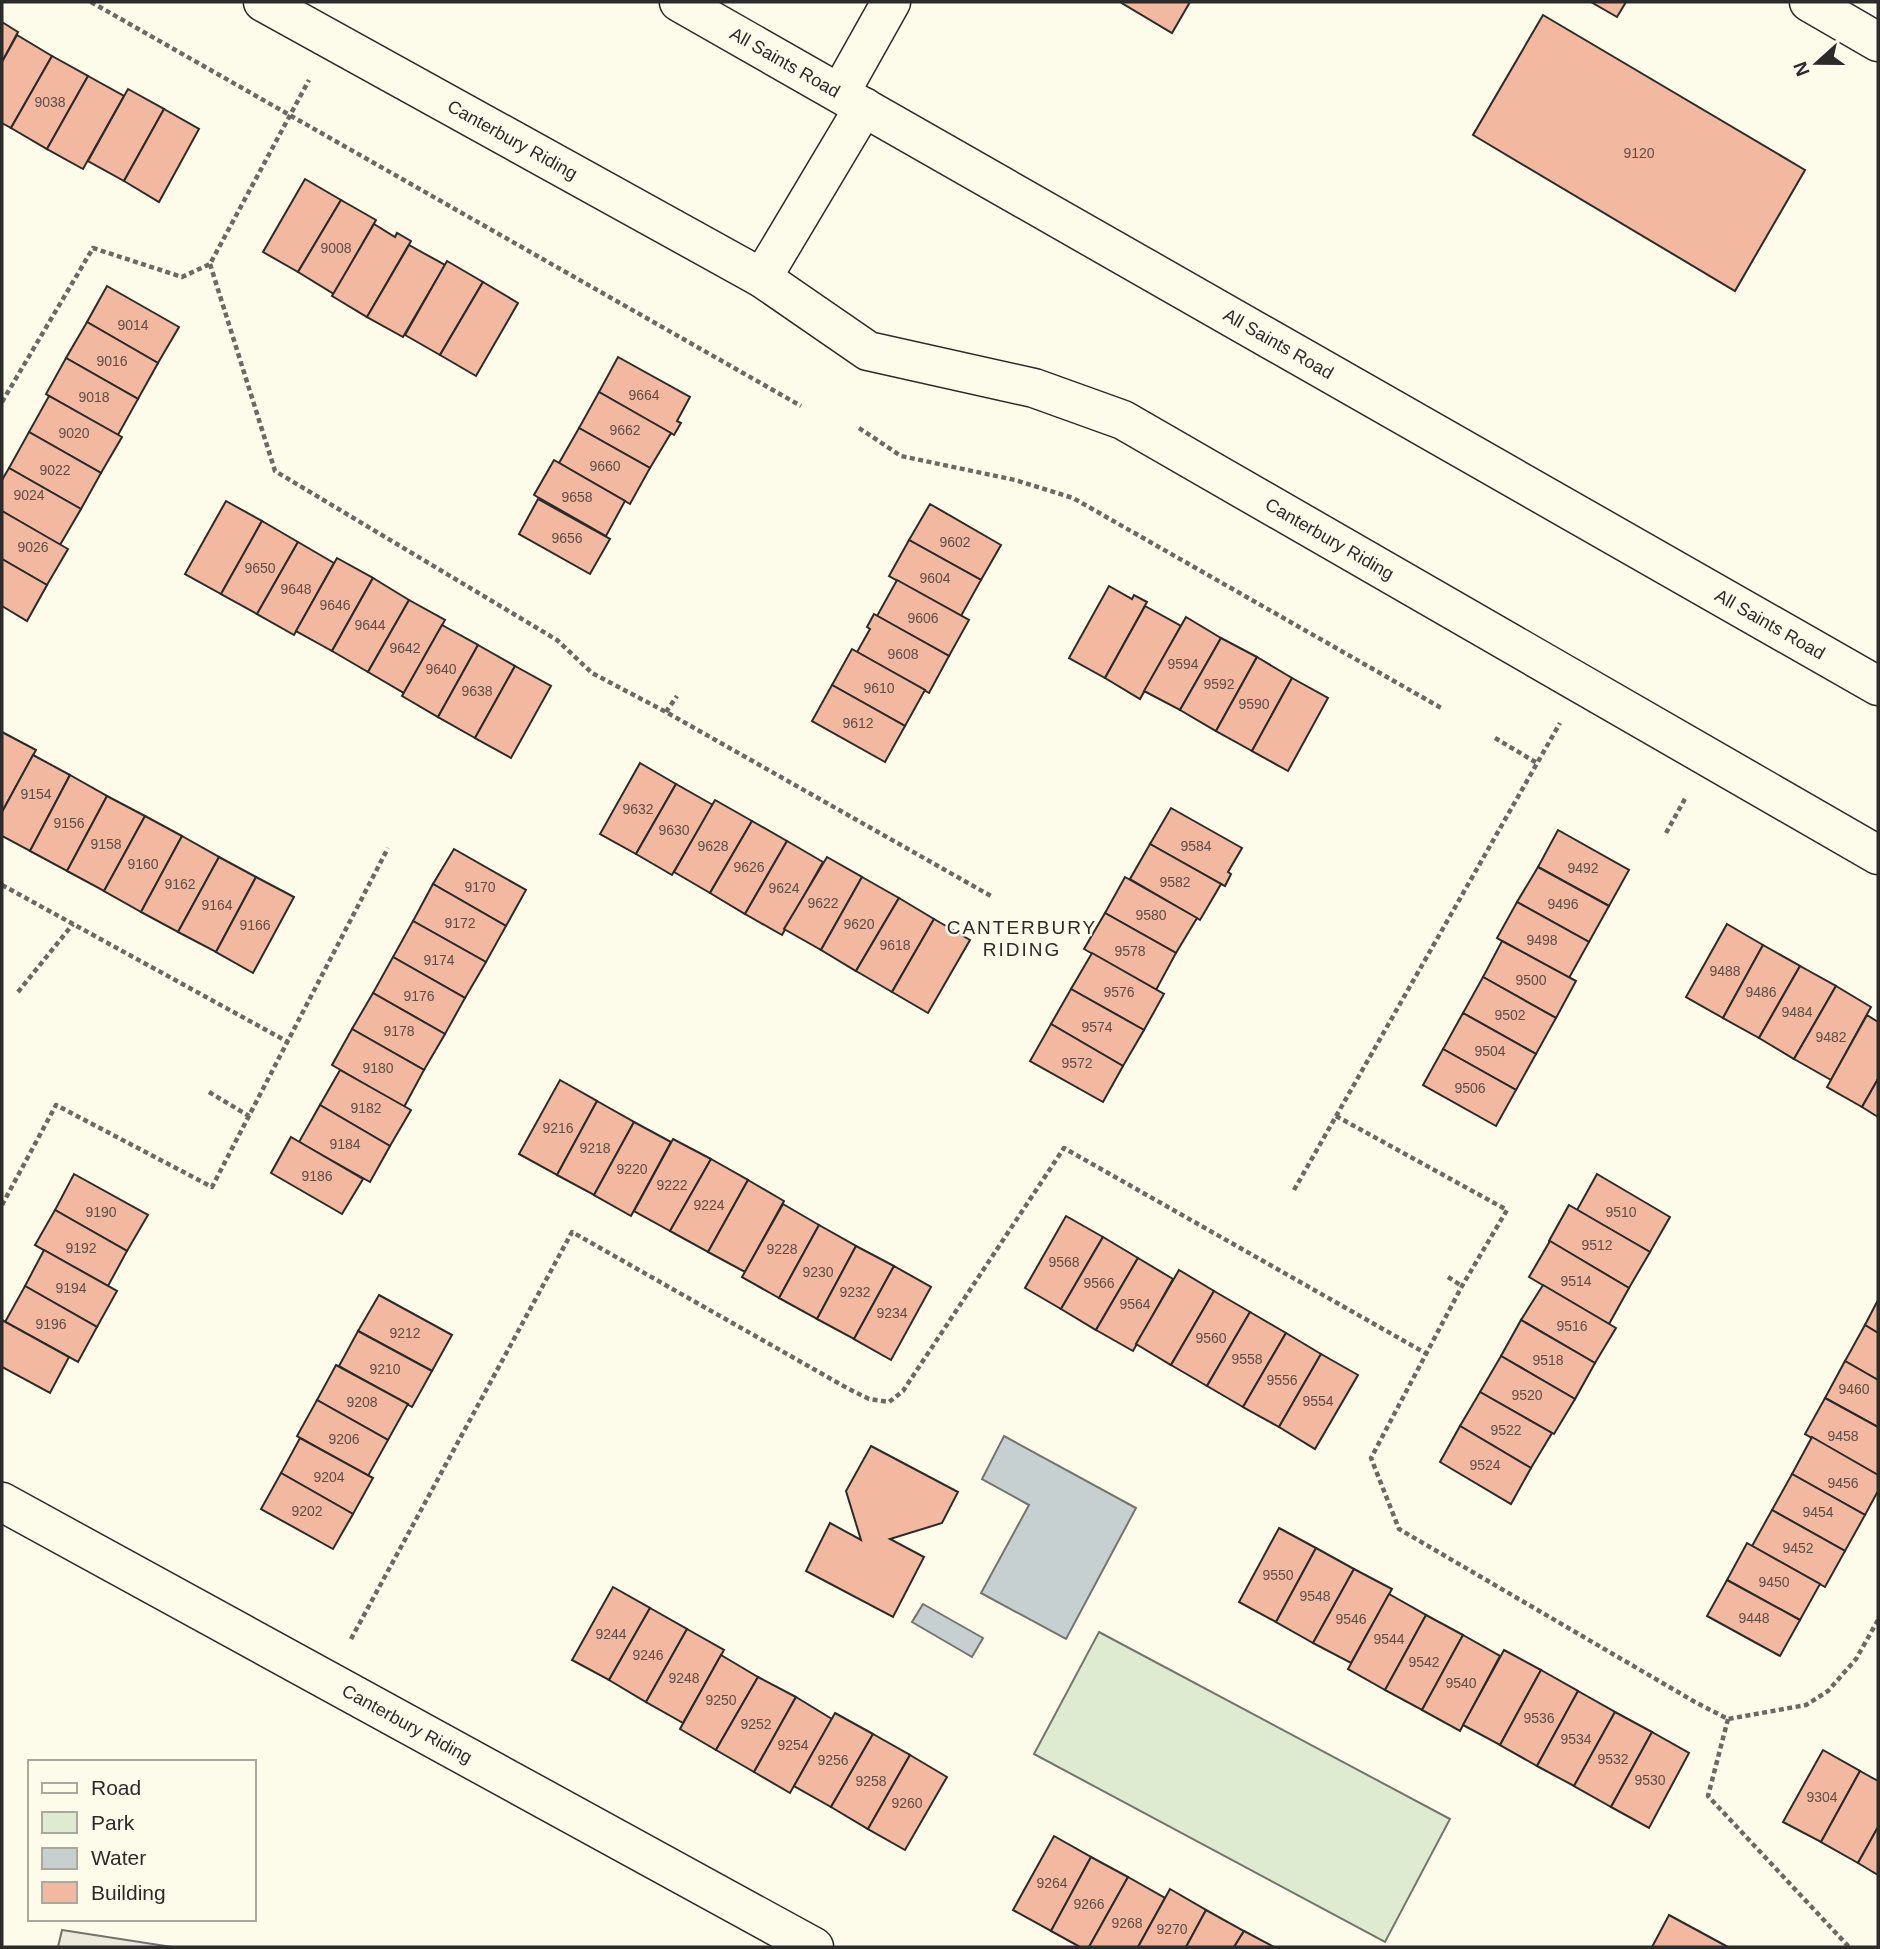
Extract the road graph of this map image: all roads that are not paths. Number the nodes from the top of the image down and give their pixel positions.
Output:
1 (262, 2) edge
2 (679, 2) edge
3 (891, 2) edge
4 (1809, 2) edge
5 (1878, 42) edge
6 (852, 100) junction
7 (762, 278) junction
8 (1878, 686) edge
9 (1878, 855) edge
10 (2, 1502) edge
11 (814, 1947) edge

1 - 7 street, Canterbury Riding
2 - 6 street, All Saints Road
3 - 6 street
4 - 5 street
6 - 7 street
6 - 8 street, All Saints Road
7 - 9 street, Canterbury Riding
10 - 11 street, Canterbury Riding

